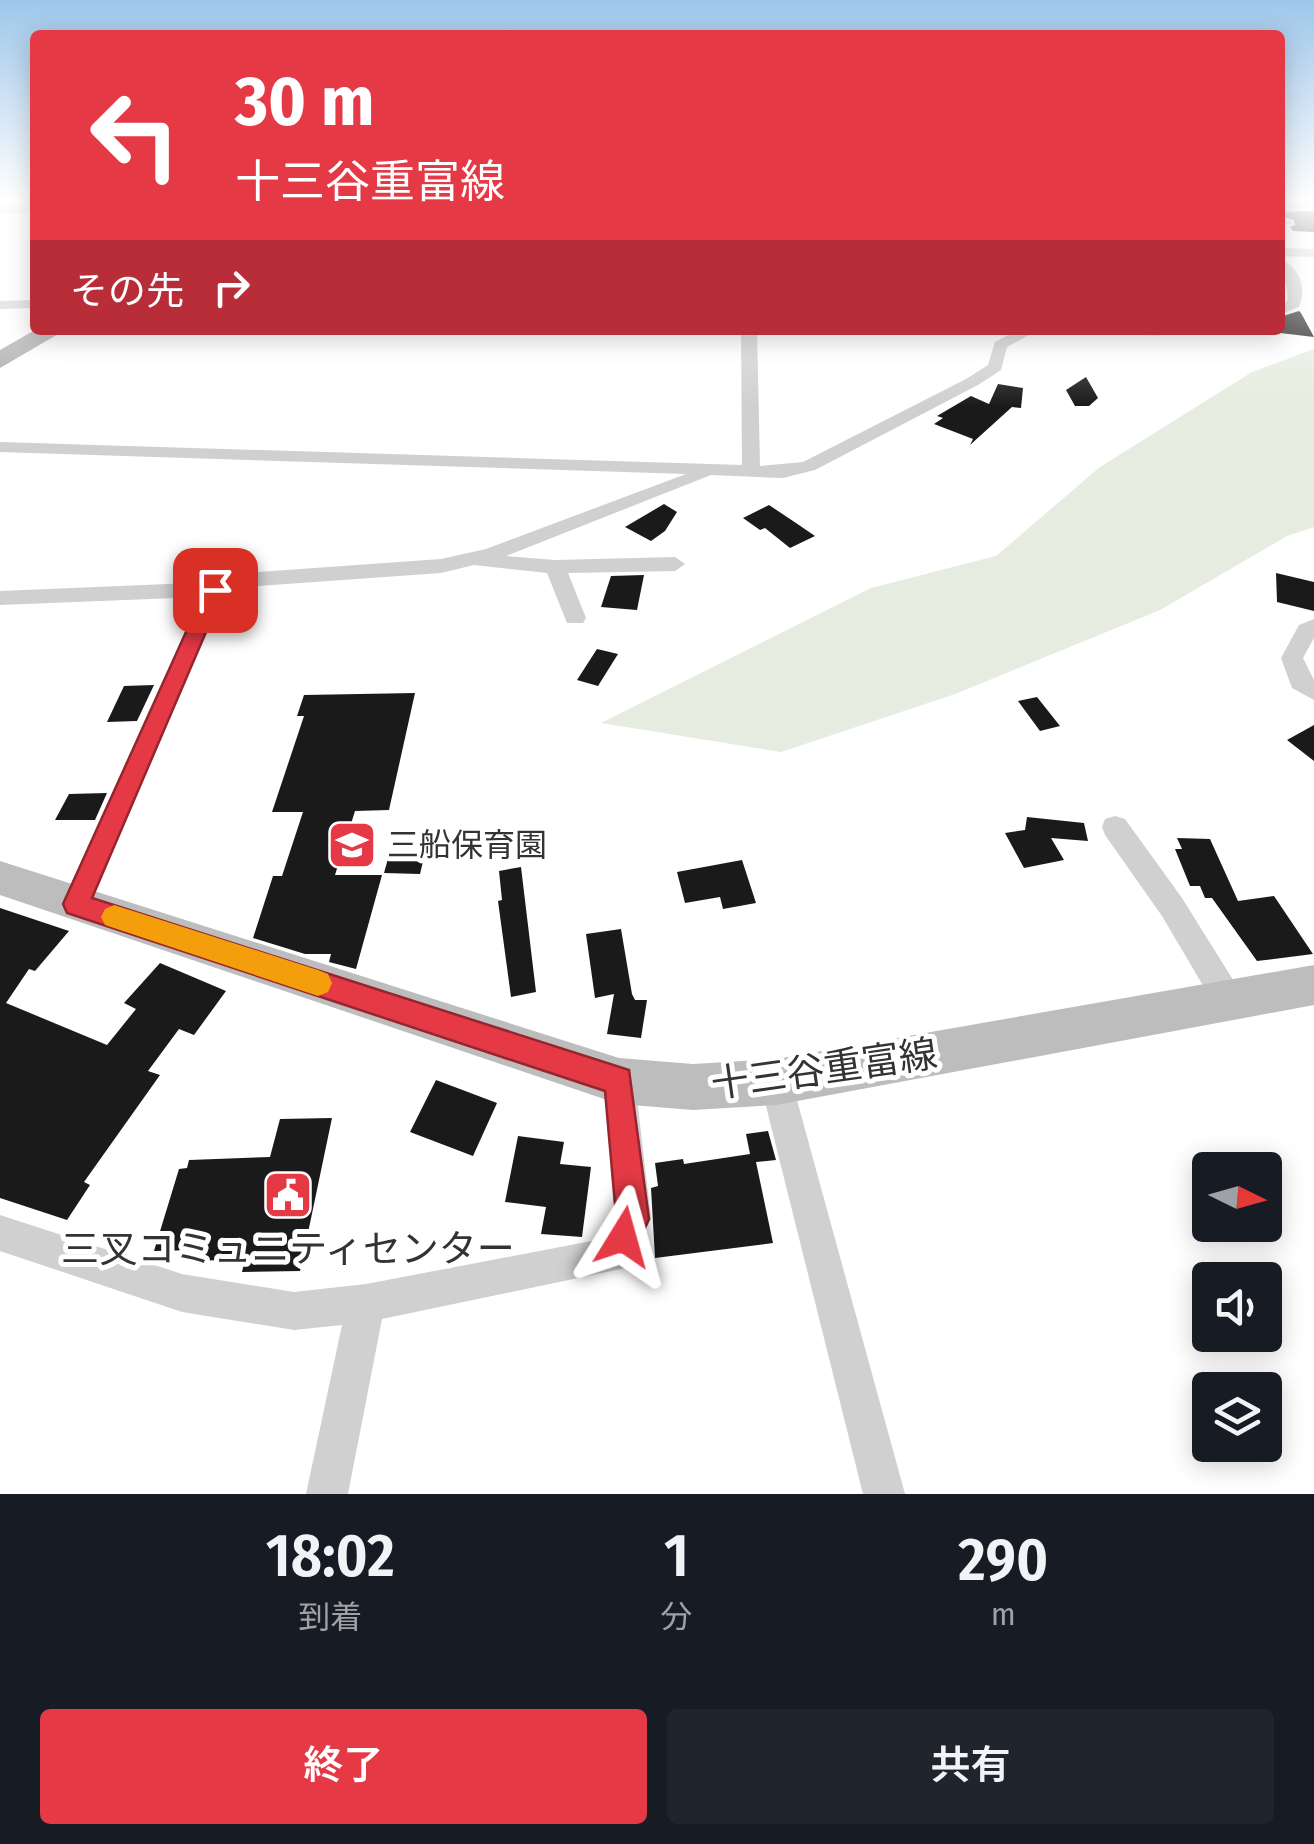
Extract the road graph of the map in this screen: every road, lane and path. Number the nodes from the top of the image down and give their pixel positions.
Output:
1 (1285, 267) edge
2 (30, 304) edge
3 (0, 305) edge
4 (1285, 308) edge
5 (44, 335) edge
6 (749, 335) edge
7 (1019, 335) edge
8 (0, 360) edge
9 (0, 447) edge
10 (713, 471) junction
11 (751, 472) junction
12 (477, 558) junction
13 (674, 564) dead end
14 (554, 567) junction
15 (215, 590) junction
16 (0, 598) edge
17 (575, 618) dead end
18 (1314, 628) edge
19 (1314, 691) edge
20 (1114, 828) dead end
21 (0, 878) edge
22 (76, 904) junction
23 (1314, 985) edge
24 (1229, 1001) junction
25 (619, 1081) junction
26 (776, 1082) junction
27 (0, 1233) edge
28 (366, 1303) junction
29 (326, 1494) edge
30 (884, 1494) edge

1 - 4 street
2 - 3 street
5 - 8 main road
6 - 11 street
7 - 11 street
9 - 10 street
10 - 11 street
10 - 12 street
12 - 14 street
12 - 15 street
13 - 14 street
14 - 17 street
15 - 16 street
15 - 22 street
18 - 19 street
20 - 24 street
21 - 22 main road, 十三谷重富線
22 - 25 main road, 十三谷重富線
23 - 24 main road, 十三谷重富線
24 - 26 main road, 十三谷重富線
25 - 26 main road, 十三谷重富線
25 - 28 street
26 - 30 street
27 - 28 street
28 - 29 street

